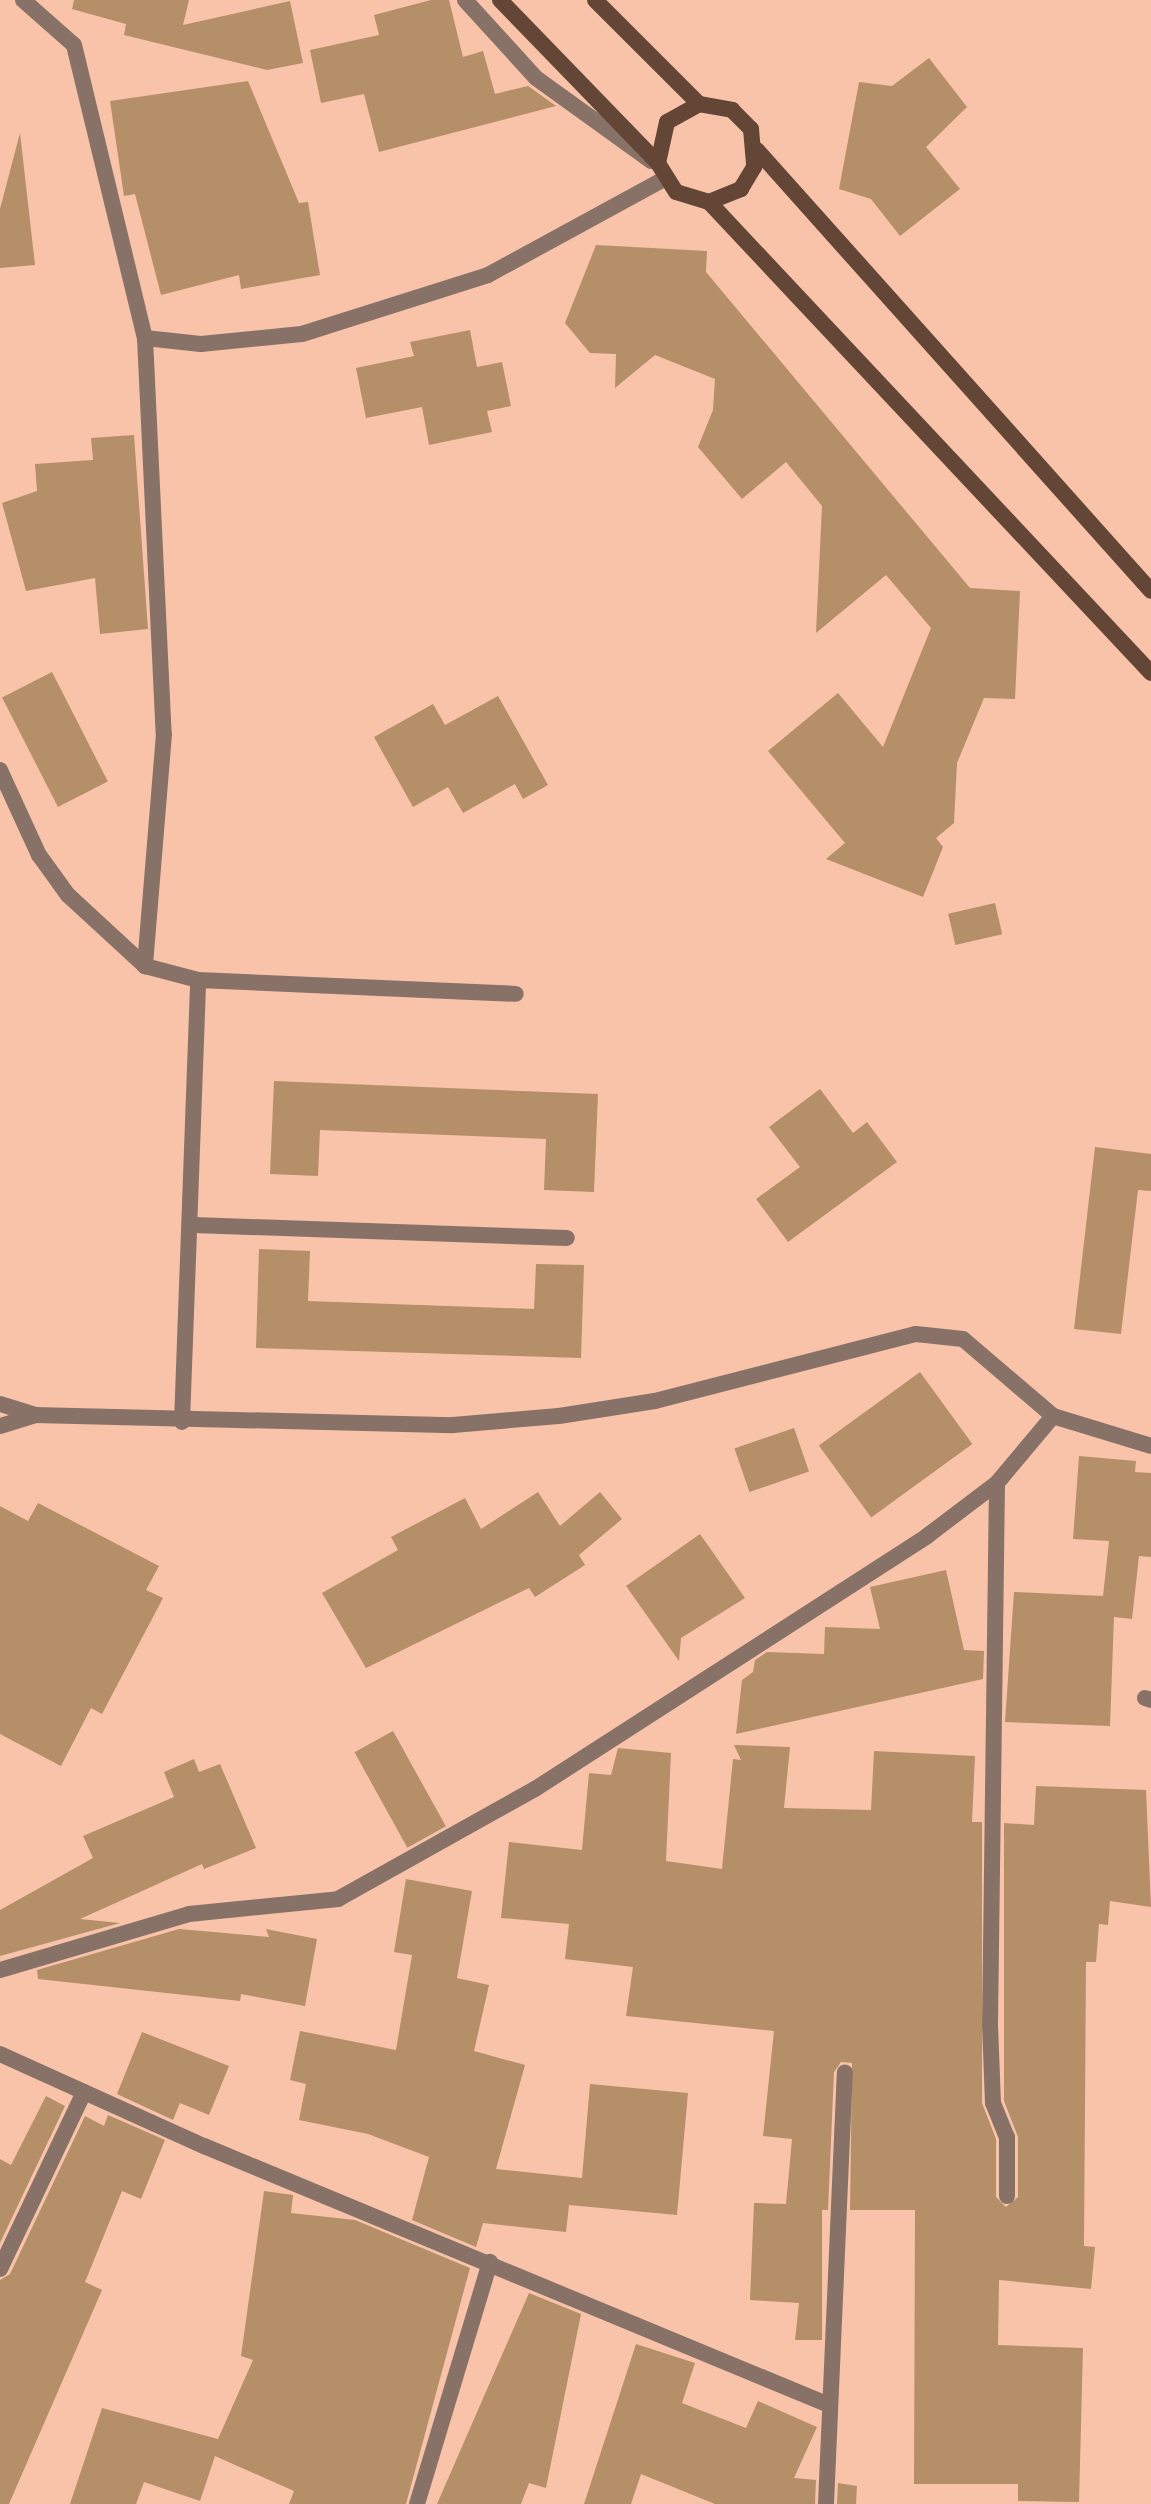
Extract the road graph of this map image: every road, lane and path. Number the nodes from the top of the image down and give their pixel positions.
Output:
1 (23, 0) edge
2 (465, 0) edge
3 (500, 0) edge
4 (595, 0) edge
5 (699, 104) junction
6 (757, 150) junction
7 (661, 170) junction
8 (709, 202) junction
9 (145, 338) junction
10 (1151, 591) edge
11 (1151, 673) edge
12 (0, 770) edge
13 (145, 966) junction
14 (198, 980) junction
15 (516, 994) dead end
16 (194, 1225) junction
17 (567, 1238) dead end
18 (0, 1404) edge
19 (35, 1415) junction
20 (1053, 1416) junction
21 (182, 1422) junction
22 (0, 1426) edge
23 (1151, 1446) edge
24 (997, 1483) junction
25 (0, 1970) edge
26 (0, 2054) edge
27 (845, 2072) dead end
28 (84, 2092) junction
29 (1007, 2196) dead end
30 (490, 2262) junction
31 (0, 2269) edge
32 (829, 2405) junction
33 (417, 2504) edge
34 (826, 2504) edge

1 - 9 street
2 - 7 street
3 - 7 main road
4 - 5 main road
5 - 6 main road
5 - 7 main road
6 - 8 main road
6 - 10 main road
7 - 8 main road
7 - 9 street
8 - 11 main road
9 - 13 street
12 - 13 street
13 - 14 street
14 - 15 street
14 - 16 street
16 - 17 street
16 - 21 street
18 - 19 street
19 - 21 street
19 - 22 street
20 - 21 street
20 - 23 street
20 - 24 street
24 - 25 street
24 - 29 street
26 - 28 street
27 - 32 street
28 - 30 street
28 - 31 street
30 - 32 street
30 - 33 street
32 - 34 street

